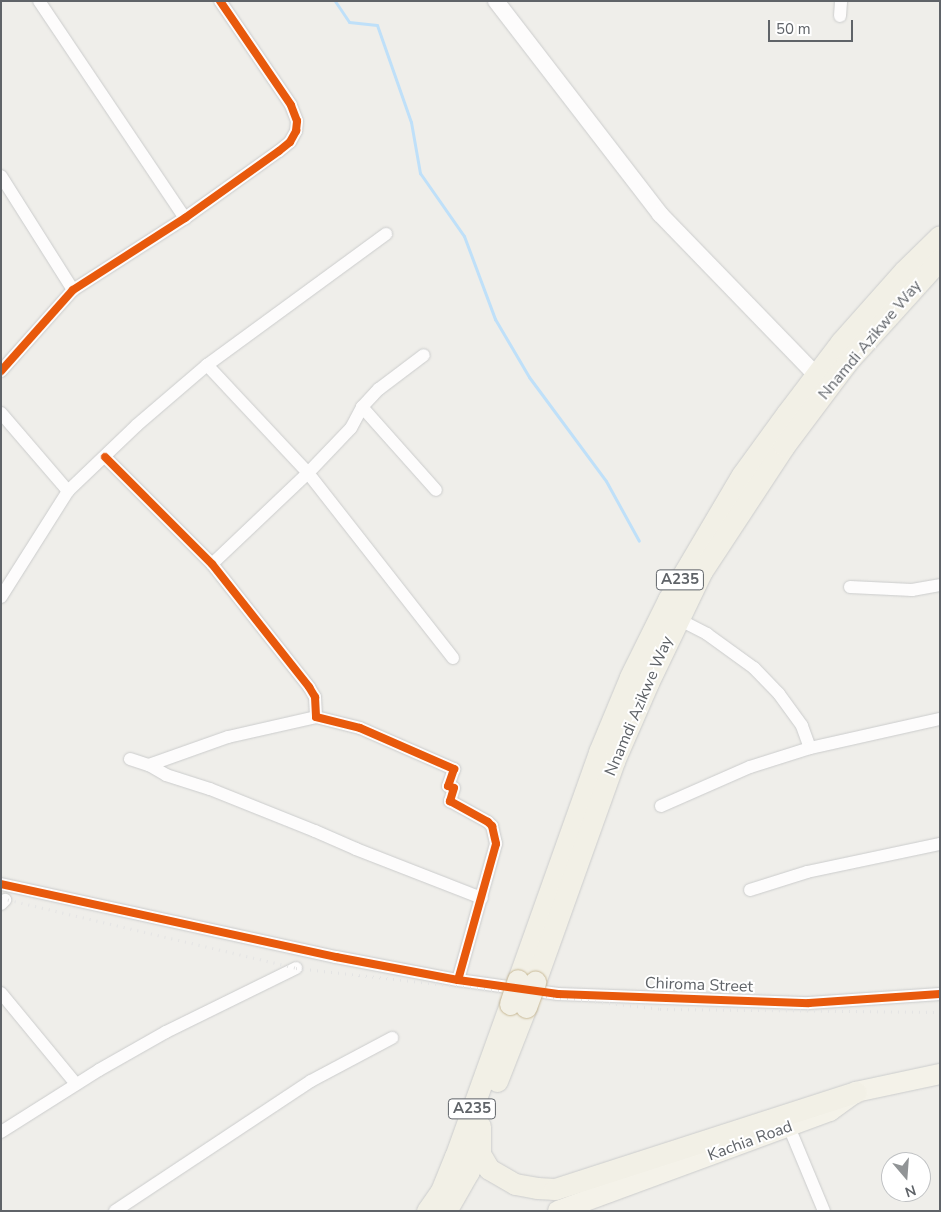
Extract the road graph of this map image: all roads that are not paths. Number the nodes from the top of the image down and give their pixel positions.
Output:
1 (39, 1) edge
2 (220, 1) edge
3 (496, 1) edge
4 (841, 1) edge
5 (840, 16) dead end
6 (1, 176) edge
7 (185, 218) junction
8 (386, 234) dead end
9 (940, 236) edge
10 (940, 259) edge
11 (73, 290) junction
12 (424, 355) dead end
13 (207, 365) junction
14 (1, 371) edge
15 (816, 374) junction
16 (362, 407) junction
17 (1, 413) edge
18 (105, 457) junction
19 (308, 473) junction
20 (436, 490) dead end
21 (68, 491) junction
22 (212, 564) junction
23 (940, 585) edge
24 (850, 587) dead end
25 (1, 597) edge
26 (678, 619) junction
27 (453, 658) dead end
28 (316, 717) junction
29 (940, 719) edge
30 (810, 748) junction
31 (130, 759) dead end
32 (149, 765) junction
33 (661, 806) dead end
34 (940, 844) edge
35 (1, 884) edge
36 (750, 890) dead end
37 (482, 898) junction
38 (296, 968) dead end
39 (458, 980) junction
40 (526, 981) junction
41 (1, 993) edge
42 (940, 994) edge
43 (518, 1005) junction
44 (392, 1038) dead end
45 (940, 1074) edge
46 (76, 1084) junction
47 (856, 1092) junction
48 (480, 1126) junction
49 (789, 1127) junction
50 (1, 1132) edge
51 (115, 1211) edge
52 (428, 1211) edge
53 (446, 1211) edge
54 (558, 1211) edge
55 (824, 1211) edge

1 - 7 street
2 - 7 street
3 - 15 street
4 - 5 street
6 - 11 street
7 - 11 street
8 - 13 street
9 - 15 highway, Nnamdi Azikwe Way / A235
10 - 26 highway, Nnamdi Azikwe Way / A235
11 - 14 street
12 - 16 street
13 - 18 street
13 - 19 street
15 - 40 highway, Nnamdi Azikwe Way / A235
16 - 19 street
16 - 20 street
17 - 21 street
18 - 21 street
18 - 22 street
19 - 22 street
19 - 27 street
21 - 25 street
22 - 28 street
23 - 24 street
26 - 30 street
26 - 40 highway, Nnamdi Azikwe Way / A235
28 - 32 street
28 - 37 street
29 - 30 street
30 - 33 street
31 - 32 street
32 - 37 street
34 - 36 street
35 - 39 street, Chiroma Street
37 - 39 street
38 - 46 street
39 - 42 street, Chiroma Street
40 - 43 highway, Nnamdi Azikwe Way / A235, bridge
41 - 46 street
43 - 48 highway, Nnamdi Azikwe Way / A235
43 - 52 highway, A235
44 - 51 street
45 - 47 main road, Kachia Road
46 - 50 street
47 - 48 highway
47 - 49 main road, Kachia Road
48 - 53 highway, Nnamdi Azikwe Way / A235
49 - 54 main road, Kachia Road
49 - 55 street

